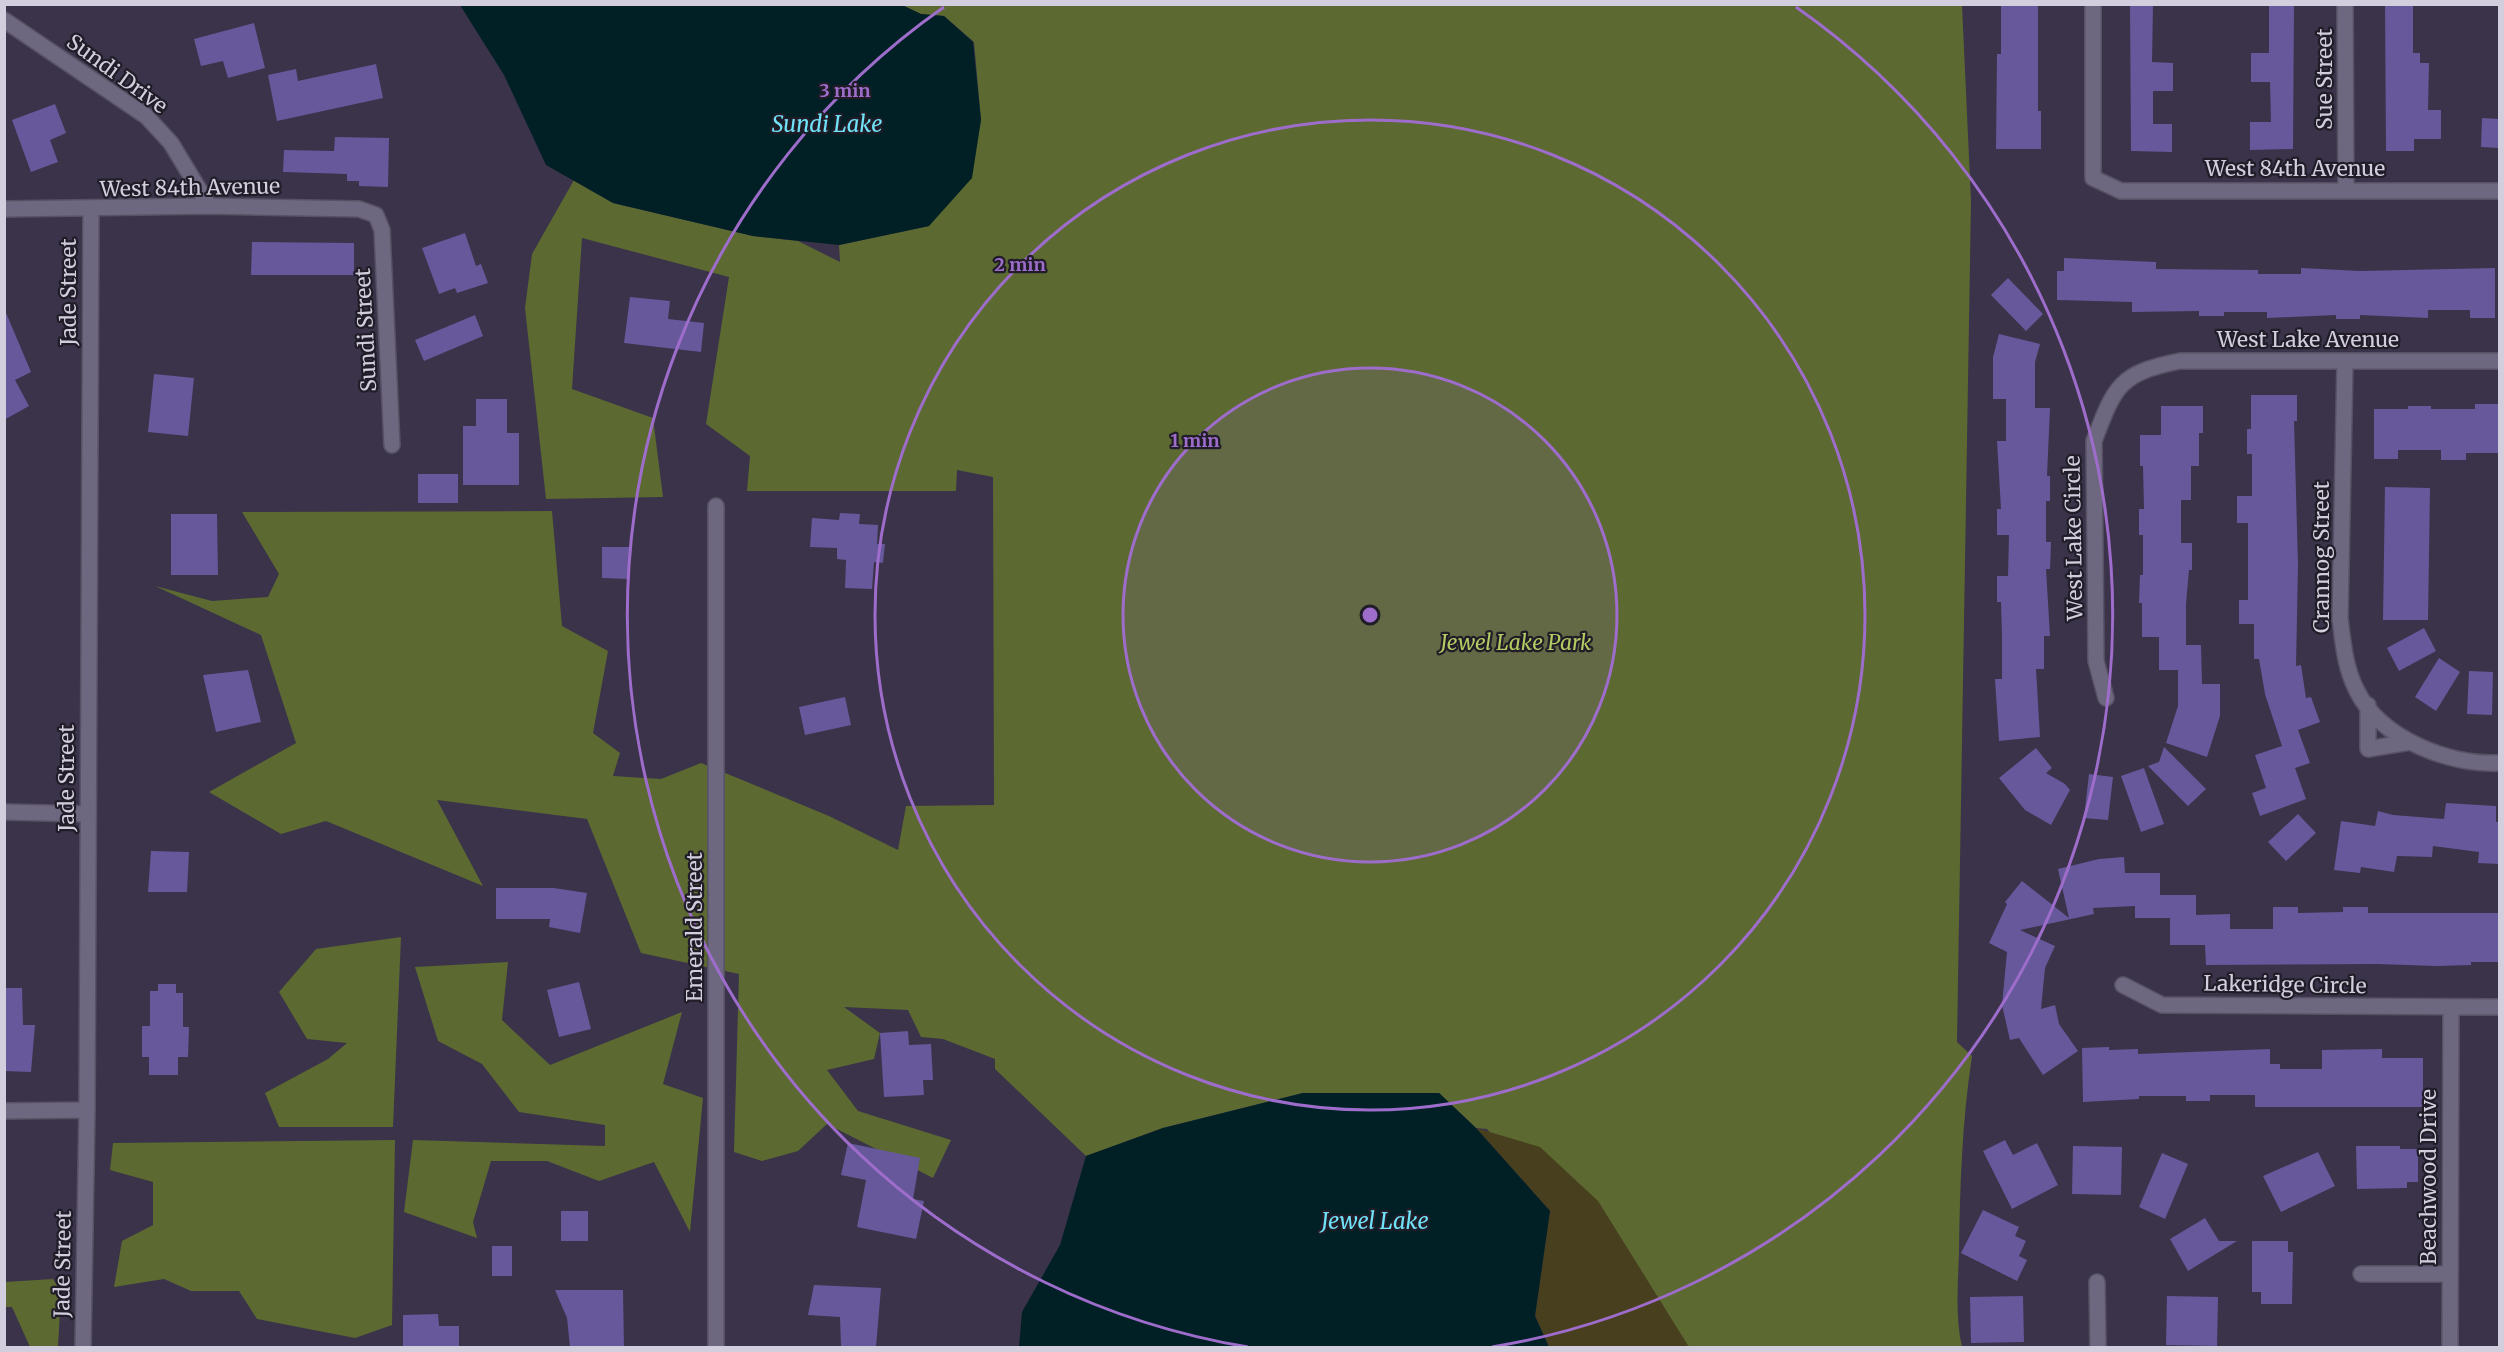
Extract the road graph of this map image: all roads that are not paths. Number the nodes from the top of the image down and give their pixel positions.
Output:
1 (2093, 4) edge
2 (2345, 4) edge
3 (4, 20) edge
4 (2346, 190) junction
5 (2499, 191) edge
6 (209, 206) junction
7 (4, 209) edge
8 (91, 209) junction
9 (376, 215) joint
10 (2345, 361) junction
11 (2499, 361) edge
12 (2122, 383) joint
13 (392, 445) dead end
14 (716, 506) dead end
15 (2106, 698) dead end
16 (2368, 705) junction
17 (2410, 742) junction
18 (2499, 763) edge
19 (4, 812) edge
20 (87, 814) junction
21 (2123, 985) dead end
22 (2451, 1007) junction
23 (2499, 1007) edge
24 (87, 1110) junction
25 (4, 1111) edge
26 (2361, 1274) dead end
27 (2449, 1274) junction
28 (2097, 1282) dead end
29 (83, 1347) edge
30 (716, 1347) edge
31 (2098, 1347) edge
32 (2450, 1347) edge

1 - 4 street, West 84th Avenue
2 - 4 street, Sue Street
3 - 6 street, Sundi Drive
4 - 5 street, West 84th Avenue
6 - 8 street, West 84th Avenue
6 - 9 street, West 84th Avenue
7 - 8 street, West 84th Avenue
8 - 20 street, Jade Street
9 - 13 street, Sundi Street
10 - 11 street, West Lake Avenue
10 - 12 street, West Lake Avenue
10 - 16 street, Crannog Street
12 - 15 street, West Lake Circle
14 - 30 street, Emerald Street
16 - 17 street, Crannog Street
16 - 17 street
17 - 18 street, Crannog Street
19 - 20 street
20 - 24 street, Jade Street
21 - 22 street, Lakeridge Circle
22 - 23 street, Lakeridge Circle
22 - 27 street, Beachwood Drive
24 - 25 street
24 - 29 street, Jade Street
26 - 27 street
27 - 32 street, Beachwood Drive
28 - 31 street

